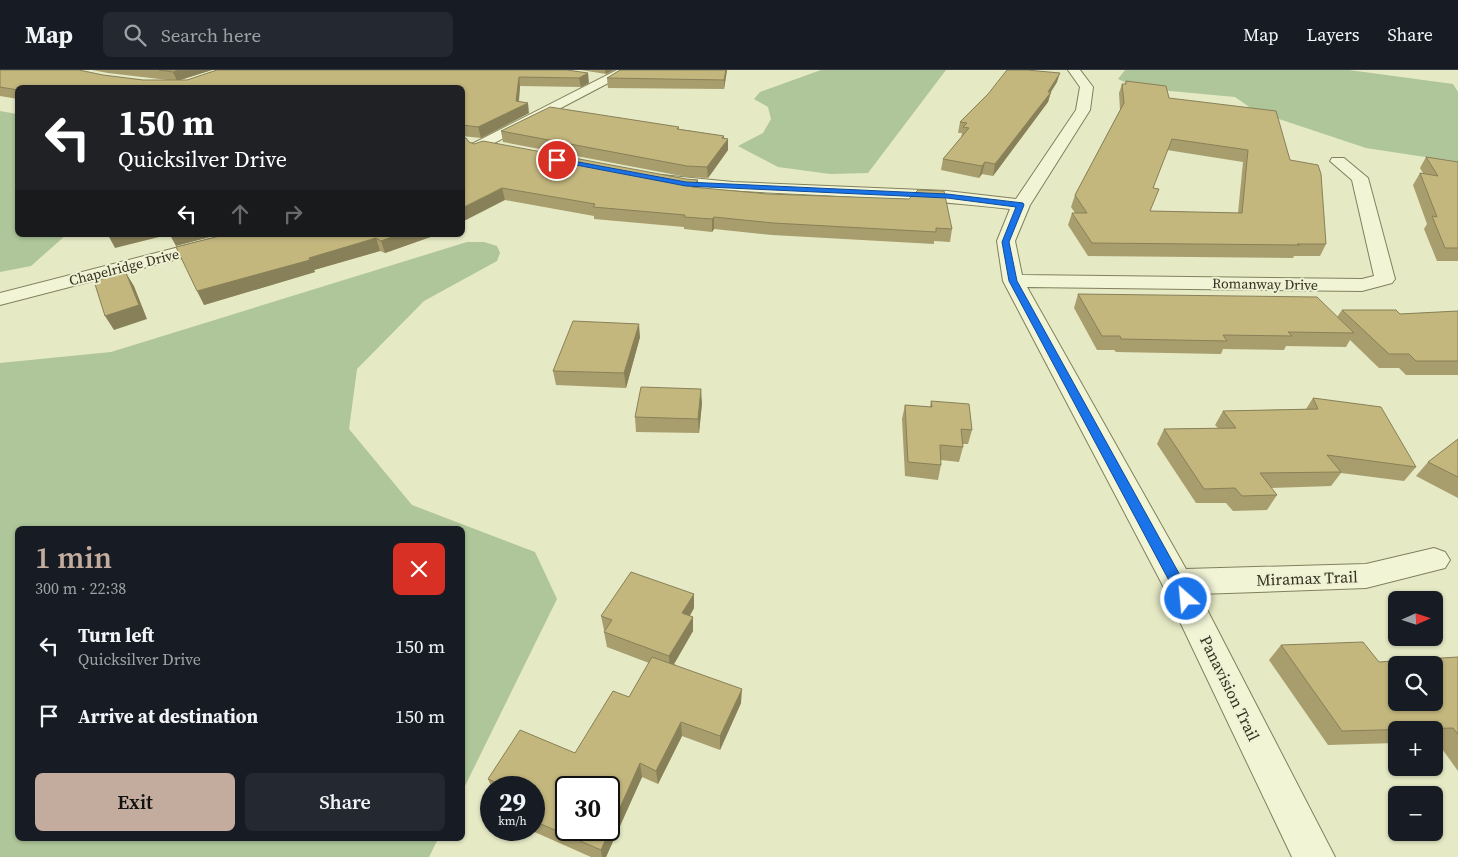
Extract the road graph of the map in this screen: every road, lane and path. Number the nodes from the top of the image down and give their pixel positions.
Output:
1 (627, 70) edge
2 (1074, 70) edge
3 (590, 77) dead end
4 (609, 80) junction
5 (465, 142) edge
6 (483, 145) junction
7 (502, 149) edge
8 (465, 154) edge
9 (1338, 161) dead end
10 (650, 178) edge
11 (1021, 205) junction
12 (240, 237) edge
13 (1013, 281) junction
14 (0, 299) edge
15 (1434, 560) dead end
16 (1177, 582) junction
17 (1314, 857) edge

1 - 4 street
2 - 11 street, Panavision Trail
3 - 4 street
4 - 6 street
5 - 6 street
6 - 7 street
6 - 8 street
9 - 13 street, Romanway Drive
10 - 11 street
11 - 13 street, Panavision Trail
12 - 14 street, Chapelridge Drive
13 - 16 street, Panavision Trail
15 - 16 street, Miramax Trail
16 - 17 street, Panavision Trail

